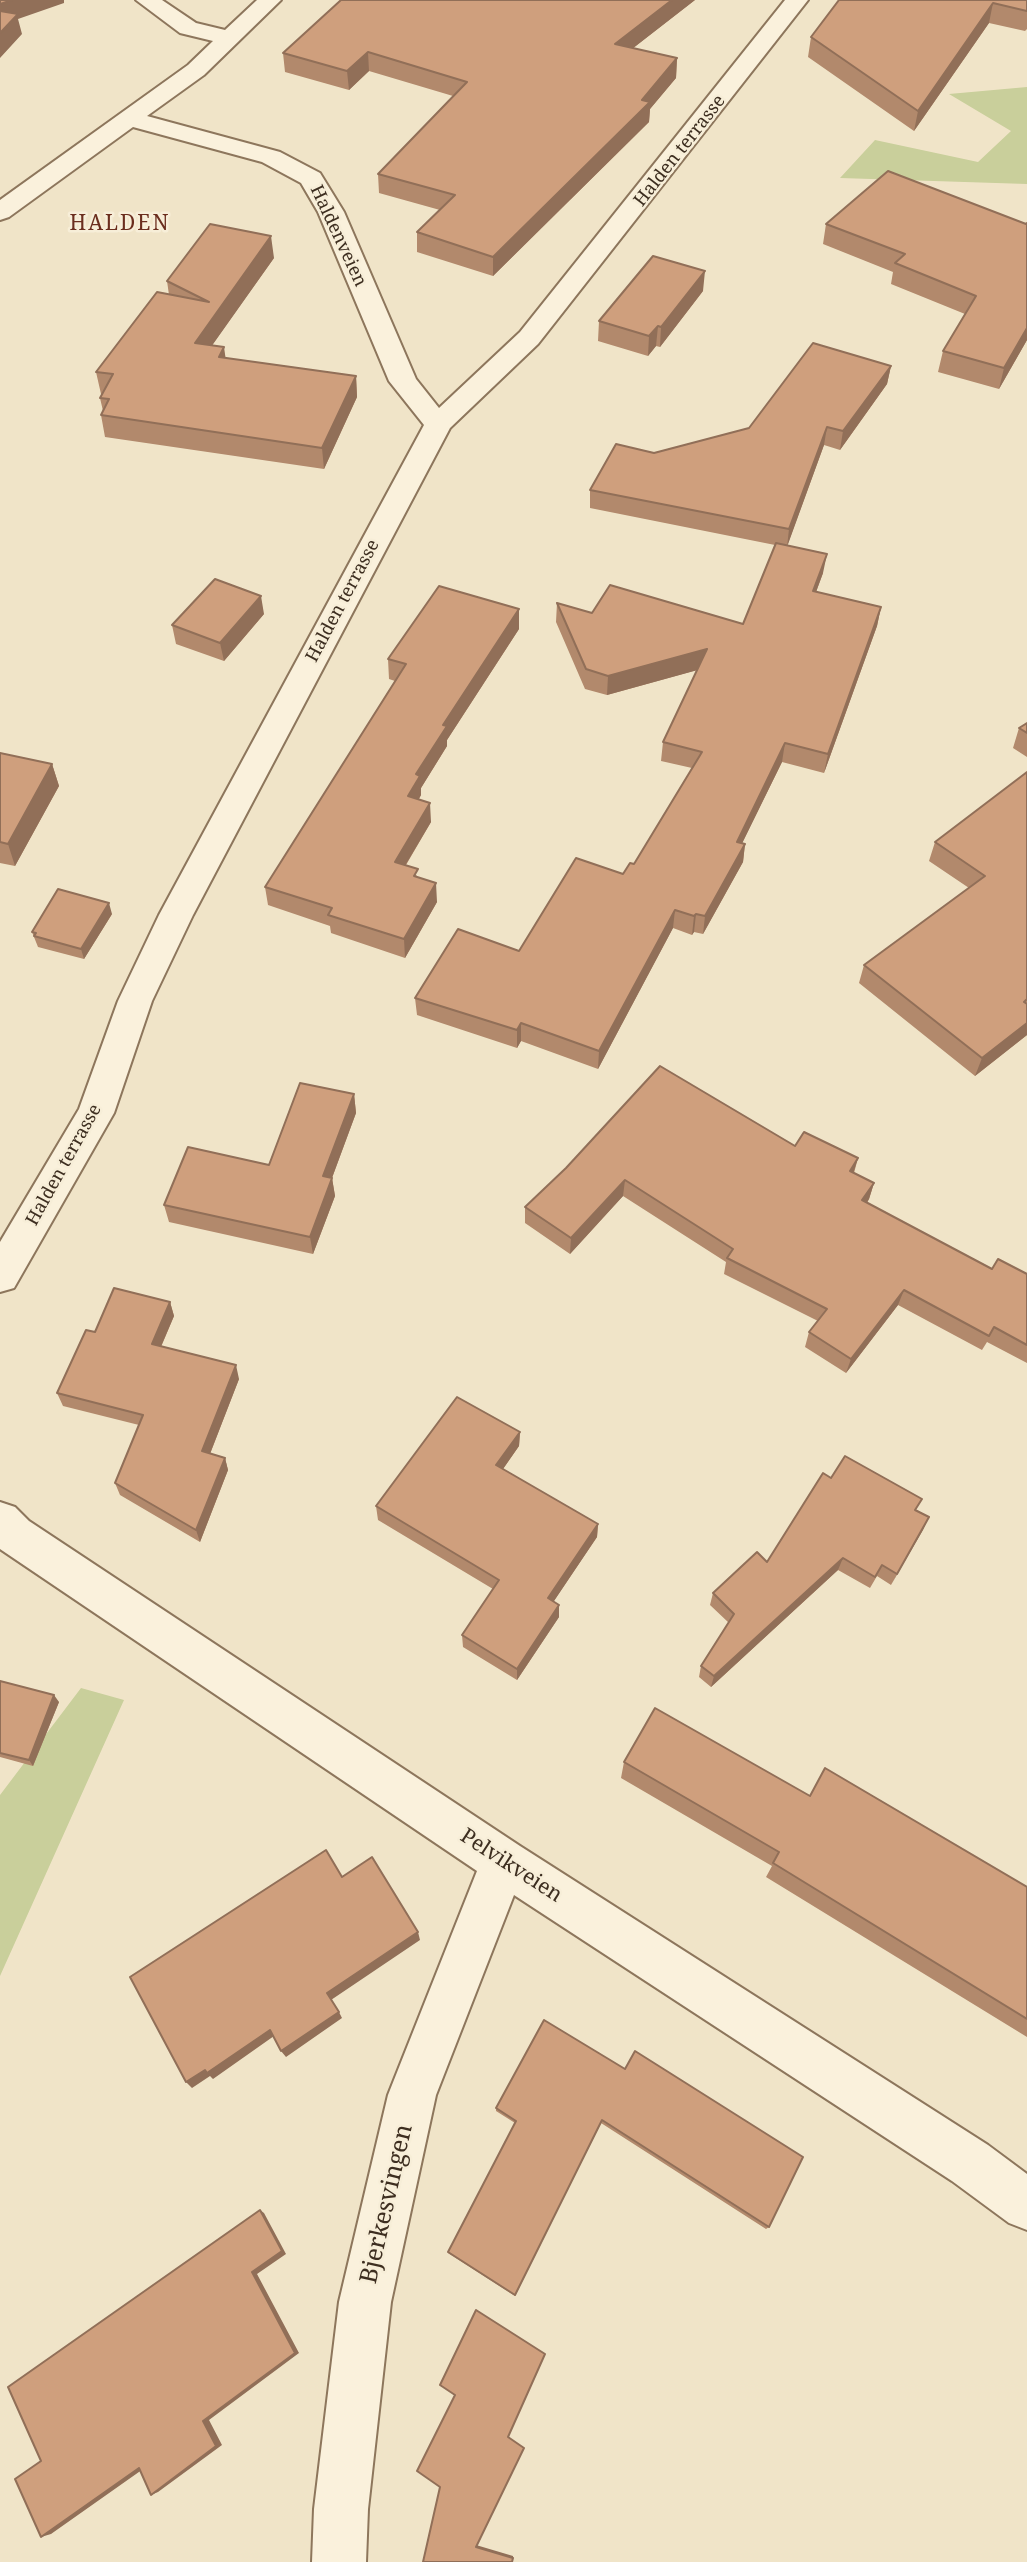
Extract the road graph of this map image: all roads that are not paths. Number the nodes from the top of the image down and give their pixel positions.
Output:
1 (147, 0) edge
2 (270, 0) edge
3 (797, 0) edge
4 (227, 38) junction
5 (130, 119) junction
6 (0, 212) edge
7 (438, 424) junction
8 (0, 1276) edge
9 (0, 1521) edge
10 (504, 1862) junction
11 (1027, 2205) edge
12 (339, 2562) edge

1 - 4 street
2 - 4 street
3 - 7 street, Halden terrasse
4 - 5 street
5 - 6 street
5 - 7 street, Haldenveien
7 - 8 street, Halden terrasse
9 - 10 street, Pelvikveien
10 - 11 street, Pelvikveien
10 - 12 street, Bjerkesvingen

